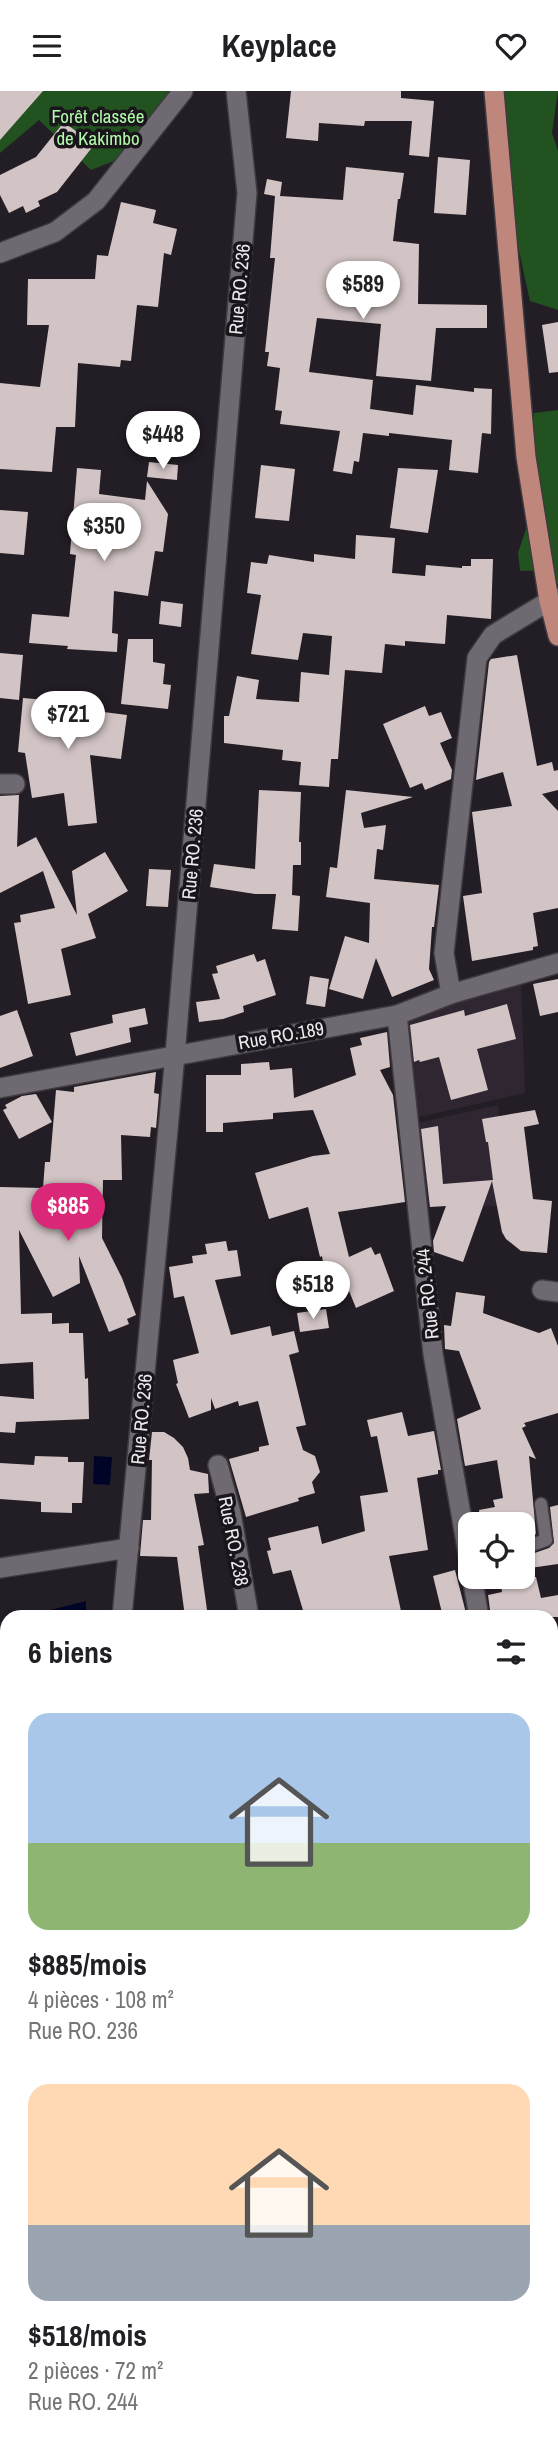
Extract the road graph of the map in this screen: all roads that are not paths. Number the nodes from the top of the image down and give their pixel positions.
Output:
1 (183, 91) edge
2 (236, 91) edge
3 (494, 91) edge
4 (0, 253) edge
5 (553, 599) edge
6 (558, 636) edge
7 (558, 963) edge
8 (451, 994) junction
9 (397, 1014) junction
10 (175, 1055) junction
11 (0, 1088) edge
12 (218, 1465) dead end
13 (541, 1504) dead end
14 (461, 1512) edge
15 (535, 1544) edge
16 (129, 1548) junction
17 (0, 1568) edge
18 (475, 1589) edge
19 (123, 1610) edge
20 (248, 1610) edge
21 (478, 1610) edge

1 - 4 street
2 - 10 street, Rue RO. 236
3 - 5 main road
5 - 6 main road
5 - 8 street
7 - 8 street, Rue RO.189
8 - 9 street, Rue RO.189
9 - 10 street, Rue RO.189
9 - 14 street, Rue RO. 244
10 - 11 street, Rue RO.189
10 - 16 street, Rue RO. 236
12 - 20 street, Rue RO. 238
13 - 15 lane
16 - 17 street
16 - 19 street, Rue RO. 236
18 - 21 street, Rue RO. 244

